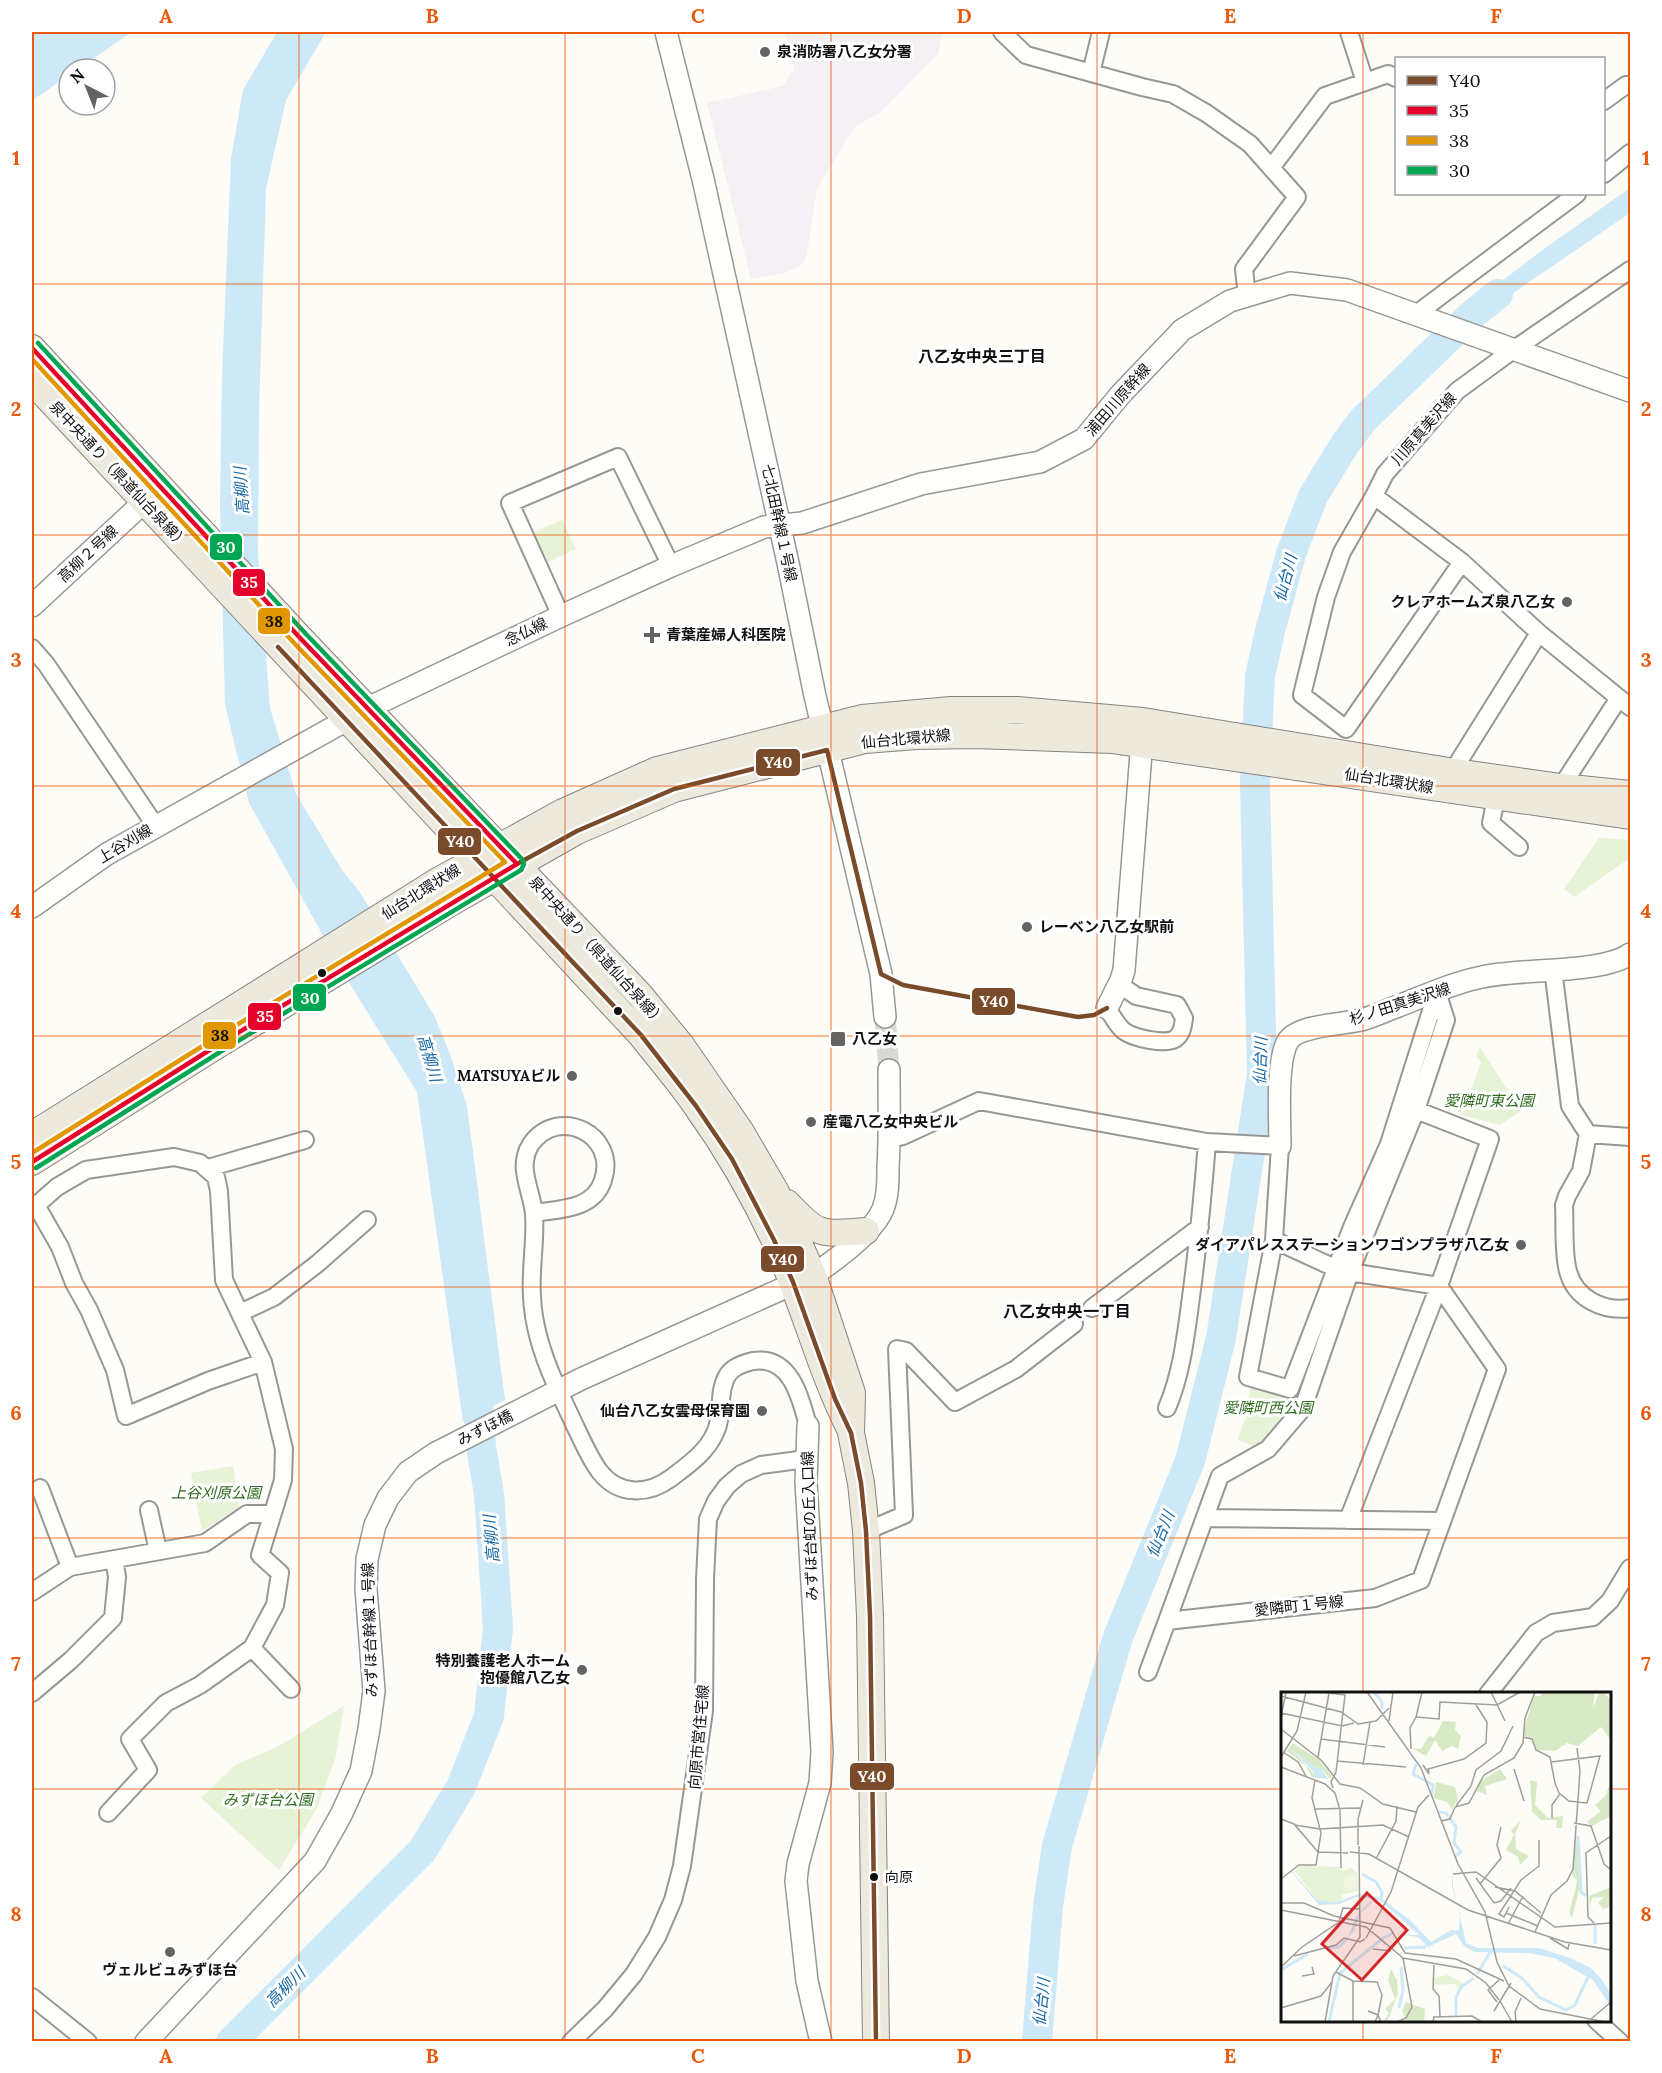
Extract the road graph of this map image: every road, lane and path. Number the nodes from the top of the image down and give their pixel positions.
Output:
1 (666, 32) edge
2 (1002, 32) edge
3 (1101, 32) edge
4 (1349, 32) edge
5 (1091, 73) junction
6 (1395, 78) edge
7 (1365, 82) junction
8 (1630, 85) edge
9 (1605, 100) edge
10 (1630, 153) edge
11 (1271, 168) junction
12 (1605, 173) edge
13 (1575, 195) edge
14 (1630, 270) edge
15 (1247, 296) junction
16 (1418, 316) junction
17 (32, 348) edge
18 (1507, 348) junction
19 (32, 381) edge
20 (1630, 391) edge
21 (1374, 496) junction
22 (144, 502) junction
23 (772, 527) junction
24 (1462, 562) junction
25 (671, 566) junction
26 (32, 606) edge
27 (561, 616) junction
28 (1539, 633) junction
29 (32, 648) edge
30 (1625, 703) edge
31 (357, 714) junction
32 (1142, 733) junction
33 (825, 739) junction
34 (293, 749) joint
35 (1282, 754) junction
36 (1455, 772) junction
37 (1561, 788) junction
38 (1630, 794) edge
39 (1496, 798) junction
40 (1630, 816) edge
41 (156, 825) junction
42 (499, 846) junction
43 (1519, 847) dead end
44 (476, 858) junction
45 (517, 864) junction
46 (494, 877) junction
47 (32, 907) edge
48 (1630, 954) edge
49 (326, 966) junction
50 (1553, 969) junction
51 (1119, 984) junction
52 (1437, 992) junction
53 (1107, 1008) joint
54 (885, 1017) tunnel mouth
55 (889, 1070) tunnel mouth
56 (1416, 1110) junction
57 (1588, 1134) junction
58 (32, 1136) edge
59 (1630, 1137) edge
60 (890, 1138) junction
61 (305, 1140) dead end
62 (1212, 1142) junction
63 (1274, 1145) junction
64 (32, 1162) edge
65 (208, 1168) junction
66 (776, 1192) junction
67 (34, 1207) edge
68 (534, 1213) junction
69 (368, 1220) dead end
70 (1200, 1227) junction
71 (866, 1231) junction
72 (1274, 1240) junction
73 (1343, 1270) junction
74 (803, 1278) junction
75 (1439, 1286) junction
76 (1092, 1308) dead end
77 (1630, 1308) edge
78 (240, 1313) junction
79 (1074, 1324) dead end
80 (263, 1362) junction
81 (559, 1391) junction
82 (1167, 1408) dead end
83 (808, 1426) joint
84 (436, 1454) joint
85 (806, 1459) junction
86 (40, 1488) dead end
87 (148, 1510) dead end
88 (272, 1514) junction
89 (1205, 1518) junction
90 (1348, 1520) junction
91 (1442, 1521) junction
92 (866, 1531) junction
93 (158, 1551) junction
94 (114, 1559) junction
95 (70, 1568) junction
96 (1630, 1568) edge
97 (32, 1592) edge
98 (1167, 1621) junction
99 (252, 1648) junction
100 (1148, 1672) dead end
101 (291, 1689) dead end
102 (1490, 1692) edge
103 (32, 1693) edge
104 (108, 1813) dead end
105 (32, 1997) edge
106 (1598, 2022) edge
107 (88, 2042) edge
108 (146, 2042) edge
109 (571, 2042) edge
110 (821, 2042) edge
111 (876, 2042) edge
112 (1620, 2042) edge

1 - 23 street, 七北田幹線１号線
2 - 5 street
3 - 5 street
4 - 7 street
5 - 11 street
6 - 7 street
7 - 11 street
8 - 9 street
10 - 12 street
11 - 15 street
13 - 16 street
14 - 18 street, 川原真美沢線
15 - 16 street, 浦田川原幹線
15 - 23 street, 浦田川原幹線
16 - 18 street, 浦田川原幹線
17 - 31 main road, 泉中央通り（県道仙台泉線）
18 - 20 street
18 - 21 street, 川原真美沢線
19 - 22 main road, 泉中央通り（県道仙台泉線）
21 - 24 street
21 - 24 street, 川原真美沢線
22 - 26 street, 高柳２号線
22 - 31 main road, 泉中央通り（県道仙台泉線）
23 - 25 street, 念仏線
23 - 33 street, 七北田幹線１号線
24 - 28 street
25 - 27 street, 念仏線
25 - 27 street
27 - 31 street, 念仏線
28 - 30 street
28 - 36 street
29 - 41 street
30 - 37 street
31 - 34 street, 念仏線
31 - 42 main road, 泉中央通り（県道仙台泉線）
31 - 44 main road, 泉中央通り（県道仙台泉線）
32 - 33 main road, 仙台北環状線
32 - 35 main road, 仙台北環状線
32 - 51 street
33 - 42 main road, 仙台北環状線
33 - 45 main road, 仙台北環状線
33 - 54 street, 七北田幹線１号線
34 - 41 street, 上谷刈線
35 - 36 main road, 仙台北環状線
35 - 39 main road, 仙台北環状線
36 - 37 main road, 仙台北環状線
37 - 38 main road, 仙台北環状線
39 - 40 main road, 仙台北環状線
39 - 43 street
41 - 47 street, 上谷刈線
42 - 44 main road, 仙台北環状線
42 - 45 main road, 泉中央通り（県道仙台泉線）
44 - 46 main road, 泉中央通り（県道仙台泉線）
44 - 49 main road, 仙台北環状線
45 - 46 main road, 仙台北環状線
45 - 66 main road, 泉中央通り（県道仙台泉線）
46 - 49 main road, 仙台北環状線
46 - 74 main road, 泉中央通り（県道仙台泉線）
48 - 50 street, 杉ノ田真美沢線
49 - 58 main road, 仙台北環状線
49 - 64 main road, 仙台北環状線
50 - 52 street, 杉ノ田真美沢線
50 - 57 street
51 - 53 street
51 - 53 street
52 - 56 street
52 - 63 street, 杉ノ田真美沢線
52 - 73 street
55 - 60 street
56 - 73 street
56 - 75 street
57 - 59 street
57 - 77 street
60 - 62 street
60 - 71 street
61 - 65 street
62 - 63 street
62 - 70 street
63 - 72 street
65 - 67 street
65 - 78 street
66 - 71 main road
66 - 74 main road, 泉中央通り（県道仙台泉線）
67 - 80 street
68 - 68 street
68 - 81 street, みずほ台虹の丘入口線
69 - 78 street
70 - 76 street
70 - 82 street
71 - 74 street
72 - 73 street
72 - 73 street
73 - 75 street
73 - 89 street
74 - 81 street
74 - 92 main road
75 - 90 street
75 - 91 street, 愛隣町１号線
78 - 80 street
79 - 92 street
80 - 88 street
81 - 83 street, みずほ台虹の丘入口線
81 - 84 street, みずほ橋
83 - 85 street, みずほ台虹の丘入口線
84 - 108 street, みずほ台幹線１号線
85 - 109 street, 向原市営住宅線
85 - 110 street, みずほ台虹の丘入口線
86 - 95 street
87 - 93 street
88 - 93 street
88 - 99 street
89 - 90 street
89 - 98 street
90 - 91 street
91 - 98 street, 愛隣町１号線
92 - 111 main road
93 - 94 street
94 - 95 street
94 - 103 street
95 - 97 street
96 - 102 street
98 - 100 street
99 - 101 street
99 - 104 street
105 - 107 street
106 - 112 street

